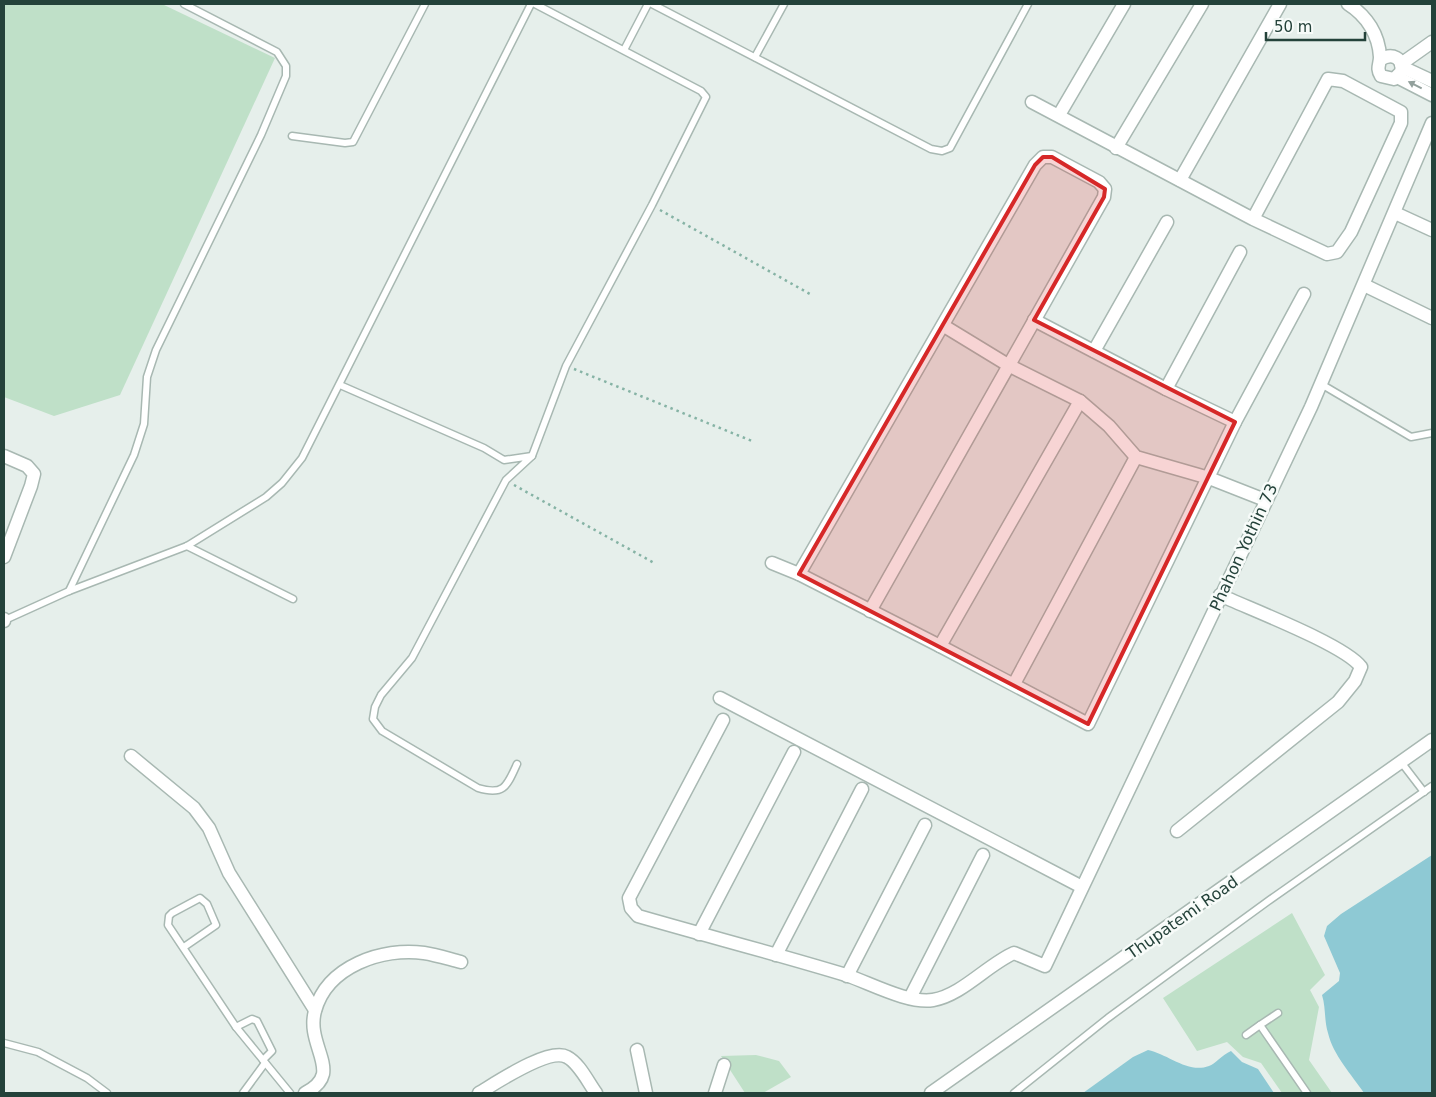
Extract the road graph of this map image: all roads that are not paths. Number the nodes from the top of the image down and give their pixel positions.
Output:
1 (184, 4) edge
2 (425, 4) edge
3 (531, 4) edge
4 (535, 4) edge
5 (648, 4) edge
6 (652, 4) edge
7 (784, 4) edge
8 (1028, 4) edge
9 (1124, 4) edge
10 (1202, 4) edge
11 (1280, 4) edge
12 (1355, 6) edge
13 (1432, 42) edge
14 (624, 50) junction
15 (755, 57) junction
16 (1380, 60) junction
17 (1400, 69) junction
18 (1381, 76) junction
19 (1432, 81) edge
20 (1432, 94) edge
21 (1376, 97) junction
22 (1032, 102) dead end
23 (1059, 116) junction
24 (1432, 123) edge
25 (292, 136) dead end
26 (1429, 142) edge
27 (1116, 148) junction
28 (1180, 180) junction
29 (1395, 212) junction
30 (1253, 219) junction
31 (1167, 222) dead end
32 (1432, 230) edge
33 (1240, 252) dead end
34 (1364, 285) junction
35 (1304, 294) dead end
36 (1432, 318) edge
37 (1034, 320) junction
38 (944, 326) junction
39 (1094, 352) junction
40 (1008, 364) junction
41 (1321, 384) junction
42 (340, 385) junction
43 (1166, 389) junction
44 (1080, 401) junction
45 (1235, 422) junction
46 (1432, 433) edge
47 (4, 456) edge
48 (532, 456) junction
49 (1136, 457) junction
50 (1209, 478) junction
51 (1265, 500) junction
52 (187, 546) junction
53 (4, 557) edge
54 (772, 563) dead end
55 (799, 574) junction
56 (69, 590) junction
57 (1220, 595) junction
58 (293, 599) dead end
59 (870, 611) junction
60 (4, 620) edge
61 (940, 646) junction
62 (1014, 684) junction
63 (720, 698) dead end
64 (723, 720) dead end
65 (1432, 740) edge
66 (794, 752) dead end
67 (130, 756) dead end
68 (1401, 762) junction
69 (517, 764) dead end
70 (1432, 786) edge
71 (862, 789) dead end
72 (1424, 792) junction
73 (925, 825) dead end
74 (1177, 831) dead end
75 (983, 855) dead end
76 (1082, 887) junction
77 (699, 934) junction
78 (184, 947) junction
79 (776, 955) junction
80 (462, 962) dead end
81 (847, 976) junction
82 (910, 998) junction
83 (315, 1010) junction
84 (1278, 1013) dead end
85 (1260, 1025) junction
86 (236, 1027) junction
87 (1246, 1035) dead end
88 (4, 1043) edge
89 (638, 1050) dead end
90 (264, 1062) junction
91 (724, 1065) dead end
92 (107, 1093) edge
93 (243, 1093) edge
94 (290, 1093) edge
95 (306, 1093) edge
96 (479, 1093) edge
97 (596, 1093) edge
98 (646, 1093) edge
99 (716, 1093) edge
100 (931, 1093) edge
101 (1014, 1093) edge
102 (1307, 1093) edge

1 - 56 lane
2 - 25 lane
3 - 42 lane
4 - 14 lane
5 - 14 lane
6 - 15 lane
7 - 15 lane
8 - 15 lane
9 - 23 street
10 - 27 street
11 - 28 street
12 - 16 street
13 - 17 street
14 - 48 lane
16 - 17 street
16 - 18 street
17 - 18 street
17 - 19 street
20 -> 17 street
18 - 21 street
21 - 30 street
21 - 30 street
22 - 23 street
23 - 27 street
24 - 26 street, Phahon Yothin 73
26 - 29 street, Phahon Yothin 73
27 - 28 street
28 - 30 street
29 - 32 street
29 - 34 street, Phahon Yothin 73
31 - 39 street
33 - 43 street
34 - 36 street
34 - 41 street, Phahon Yothin 73
35 - 45 street
37 - 38 street
37 - 39 street
37 - 40 street
38 - 40 street
38 - 55 street
39 - 43 street
40 - 44 street
40 - 59 street
41 - 46 lane
41 - 51 street, Phahon Yothin 73
42 - 48 lane
42 - 52 lane
43 - 45 street
44 - 49 street
44 - 61 street
45 - 50 street
47 - 53 street
48 - 69 lane
49 - 50 street
49 - 62 street
50 - 51 street
50 - 62 street
51 - 57 street, Phahon Yothin 73
52 - 56 lane
52 - 58 lane
54 - 55 street
55 - 59 street
56 - 60 lane
57 - 74 street
57 - 76 street, Phahon Yothin 73
59 - 61 street
61 - 62 street
63 - 76 street
64 - 77 street
65 - 68 street, Thupatemi Road
66 - 77 street
67 - 83 street
68 - 72 lane
68 - 100 street, Thupatemi Road
70 - 72 lane
71 - 79 street
72 - 101 lane
73 - 81 street
75 - 82 street
76 - 82 street, Phahon Yothin 73
77 - 79 street
78 - 78 lane
78 - 86 lane
79 - 81 street
80 - 83 street
81 - 82 street
83 - 95 street
84 - 85 lane
85 - 87 lane
85 - 102 lane
86 - 90 lane
86 - 90 lane
88 - 92 lane
89 - 98 street
90 - 93 lane
90 - 94 lane
91 - 99 street
96 - 97 street

